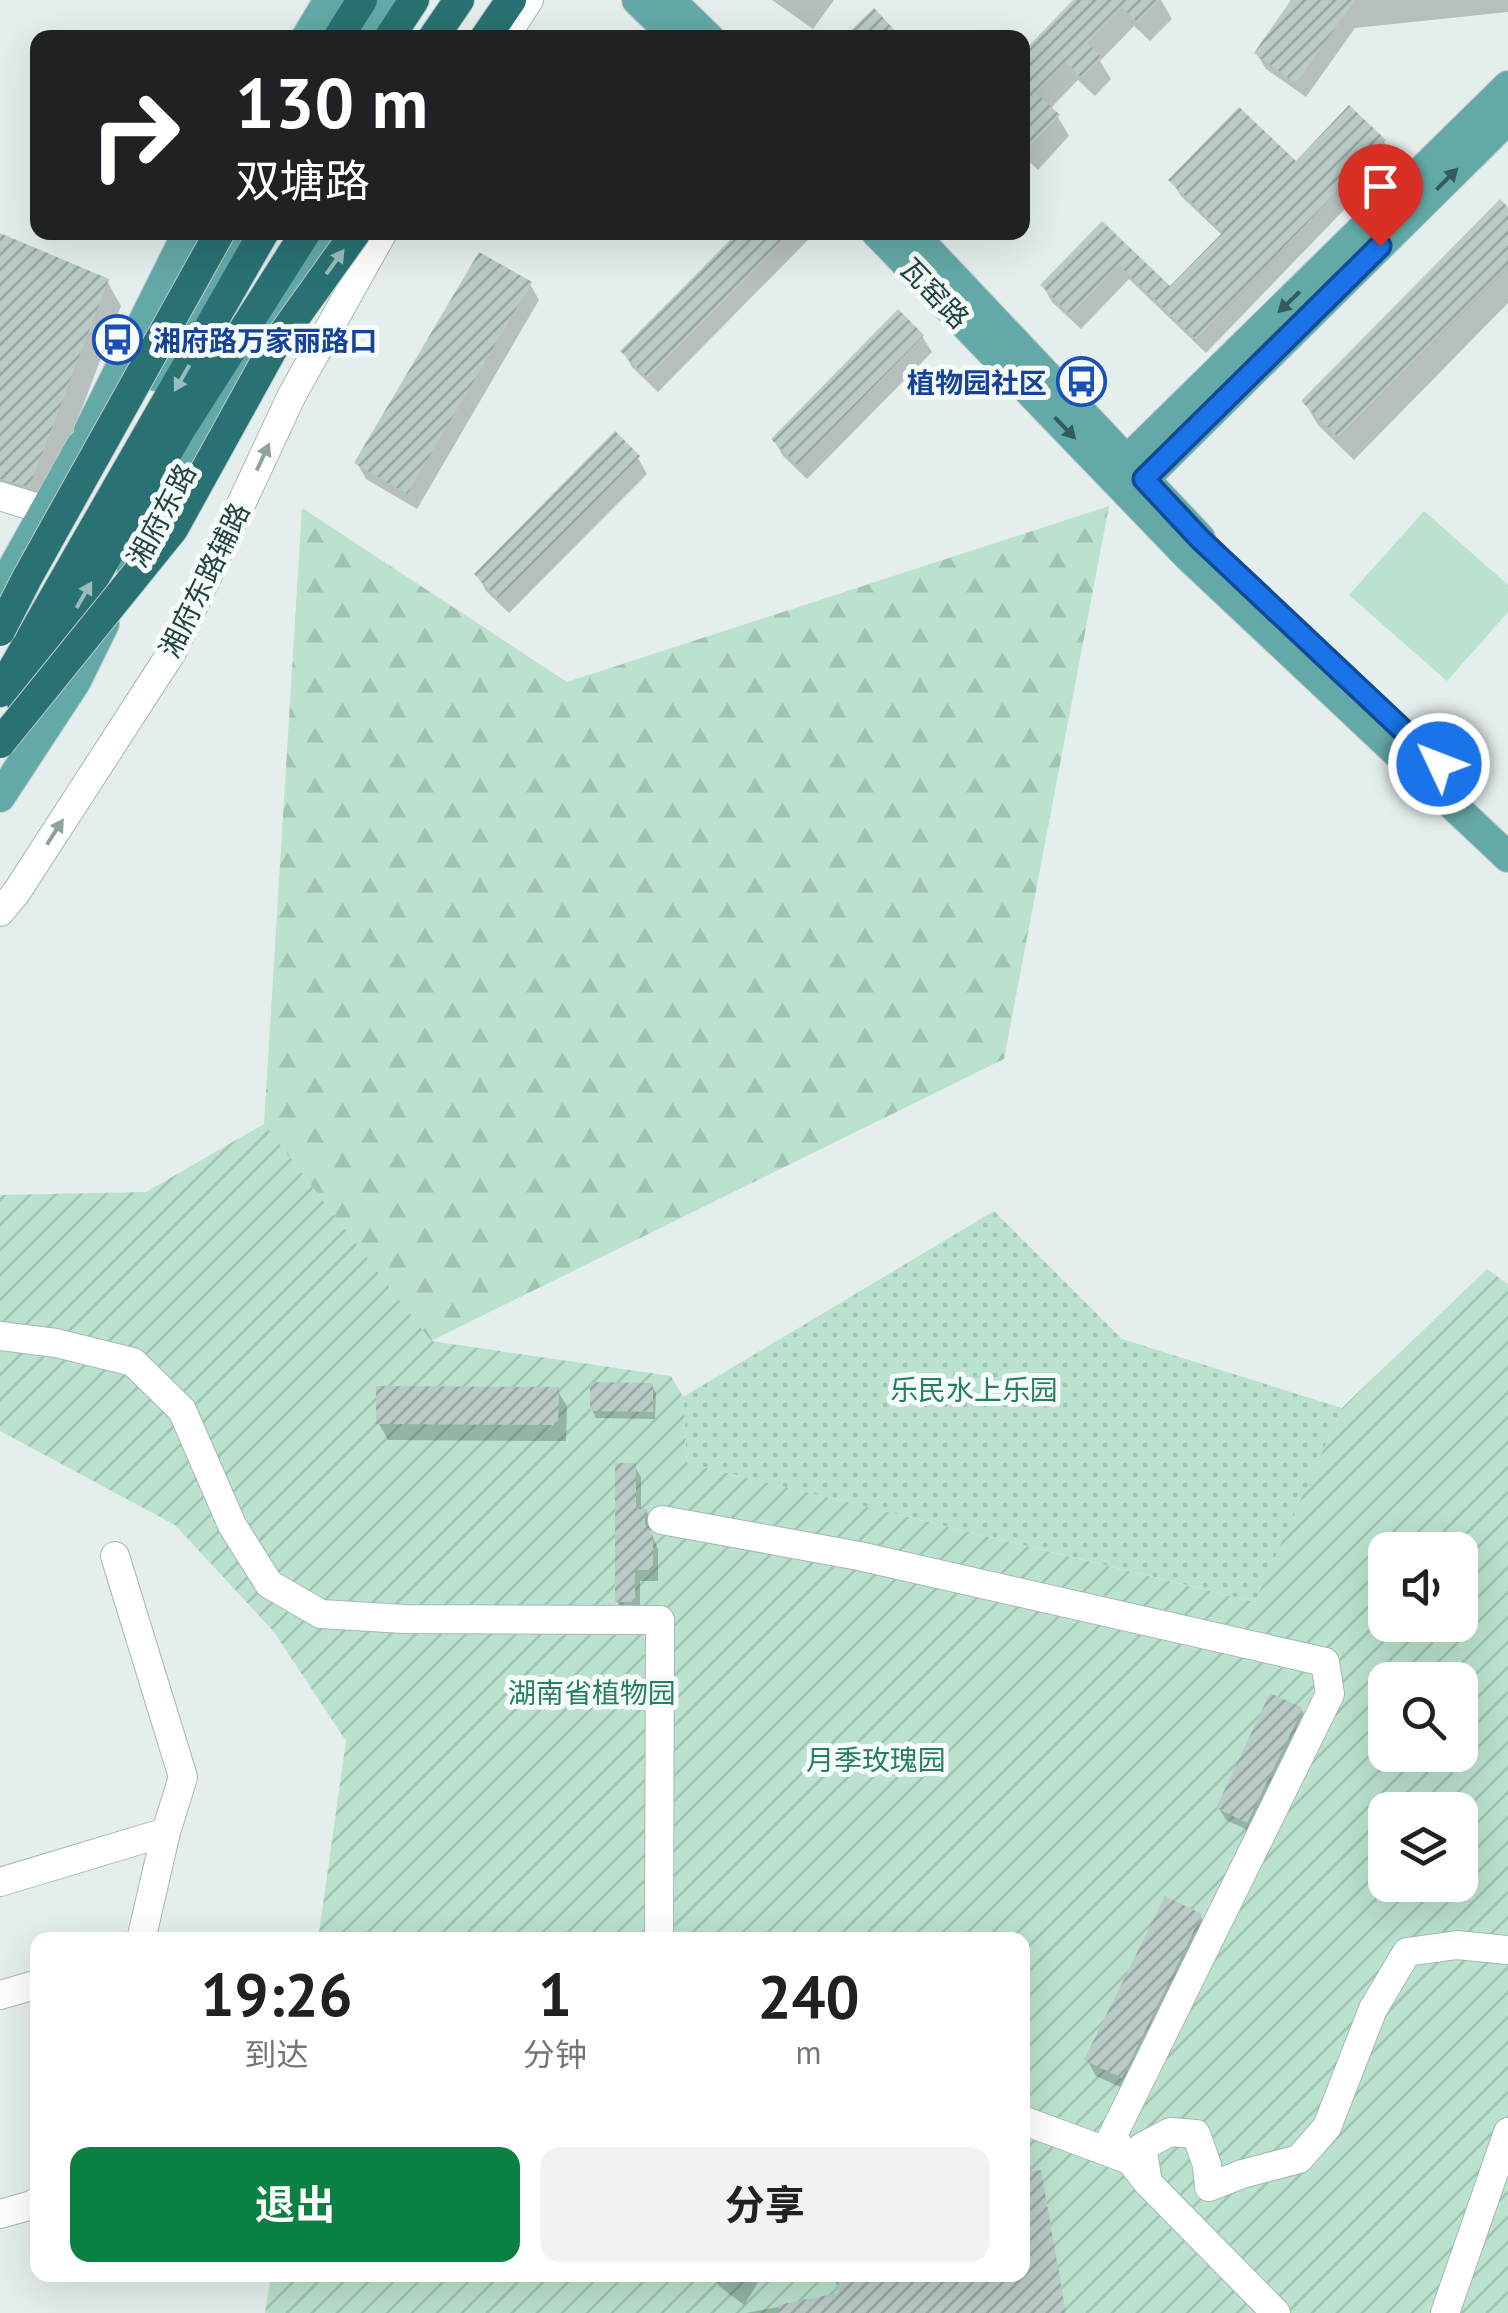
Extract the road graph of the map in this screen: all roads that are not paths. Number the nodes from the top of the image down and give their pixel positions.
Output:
1 (329, 0) edge
2 (368, 0) edge
3 (414, 0) edge
4 (459, 0) edge
5 (476, 0) edge
6 (511, 0) edge
7 (529, 0) edge
8 (637, 0) edge
9 (670, 0) edge
10 (311, 30) edge
11 (344, 30) edge
12 (362, 30) edge
13 (394, 30) edge
14 (438, 30) edge
15 (455, 30) edge
16 (490, 30) edge
17 (509, 30) edge
18 (668, 30) edge
19 (702, 30) edge
20 (1508, 86) edge
21 (1508, 119) edge
22 (184, 240) edge
23 (216, 240) edge
24 (237, 240) edge
25 (260, 240) edge
26 (301, 240) edge
27 (319, 240) edge
28 (350, 240) edge
29 (379, 240) edge
30 (884, 240) edge
31 (917, 240) edge
32 (81, 446) junction
33 (1128, 477) junction
34 (0, 496) edge
35 (45, 510) junction
36 (110, 525) junction
37 (0, 591) edge
38 (0, 631) edge
39 (0, 692) edge
40 (0, 741) edge
41 (0, 797) edge
42 (1508, 828) edge
43 (1508, 857) edge
44 (0, 912) edge
45 (0, 1336) edge
46 (662, 1520) dead end
47 (115, 1556) dead end
48 (166, 1832) junction
49 (0, 1882) edge
50 (143, 1932) edge
51 (660, 1932) edge
52 (1508, 1950) edge
53 (30, 1986) edge
54 (0, 1995) edge
55 (1030, 2123) edge
56 (1508, 2132) edge
57 (1130, 2160) junction
58 (1148, 2182) junction
59 (30, 2206) edge
60 (0, 2214) edge
61 (1276, 2313) edge
62 (1445, 2313) edge

1 - 10 main road
2 - 11 highway
2 - 12 main road
3 - 13 highway
4 - 14 highway
5 - 15 main road
6 - 16 highway
7 - 17 street
8 - 18 main road
9 - 19 main road
20 -> 33 main road
33 -> 21 main road
22 - 32 main road
23 - 38 highway, bridge
24 - 32 main road
25 -> 36 highway
26 - 36 highway
27 - 41 main road, 湘府东路
40 -> 28 highway, bridge
44 -> 29 street, 湘府东路辅路
30 -> 33 main road, 瓦窑路
31 - 33 main road, 瓦窑路
32 - 35 main road
33 - 42 main road, 瓦窑路
33 - 43 main road, 瓦窑路
34 - 35 street
35 - 37 main road
36 - 39 highway
40 -> 36 highway, bridge
45 - 51 street
46 - 57 street
47 - 48 street
48 - 49 street
48 - 50 street
52 - 58 street
53 - 54 street
55 - 57 street
56 - 62 street
57 - 58 street
58 - 61 street
59 - 60 street

